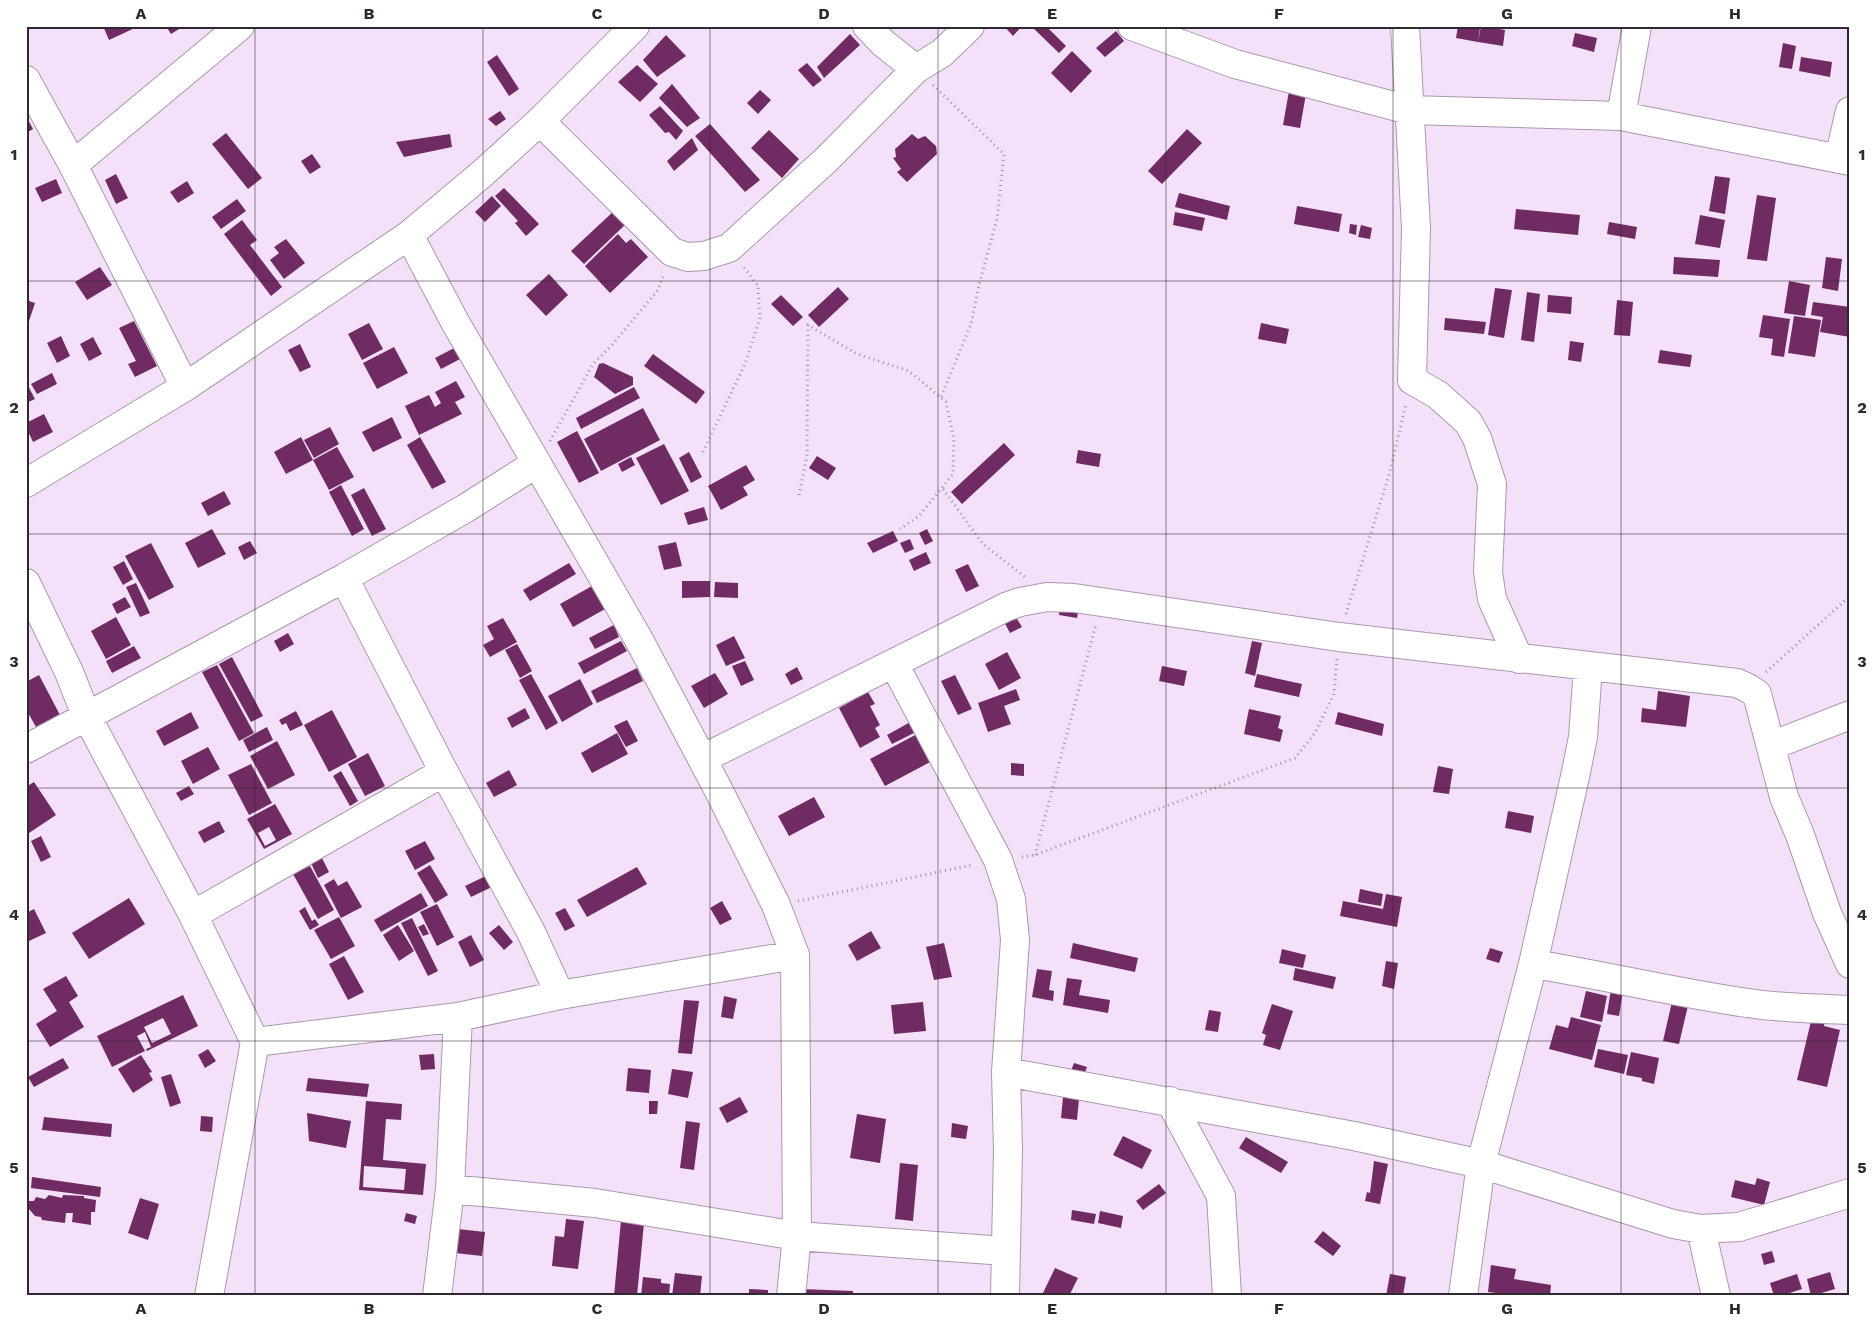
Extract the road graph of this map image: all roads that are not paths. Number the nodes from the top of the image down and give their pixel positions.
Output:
1 (240, 26) edge
2 (635, 26) edge
3 (867, 26) edge
4 (970, 26) edge
5 (1132, 26) edge
6 (1405, 26) edge
7 (1637, 26) edge
8 (916, 69) junction
9 (26, 80) edge
10 (1408, 110) junction
11 (1850, 111) edge
12 (1621, 116) junction
13 (540, 121) junction
14 (1844, 160) edge
15 (73, 165) junction
16 (409, 235) junction
17 (185, 387) junction
18 (537, 464) junction
19 (26, 483) edge
20 (344, 578) junction
21 (26, 583) edge
22 (1518, 659) junction
23 (894, 664) junction
24 (1588, 667) junction
25 (86, 715) junction
26 (1850, 715) edge
27 (1771, 746) junction
28 (26, 749) edge
29 (702, 759) junction
30 (444, 772) junction
31 (193, 915) junction
32 (794, 955) junction
33 (1533, 964) junction
34 (1850, 964) edge
35 (560, 995) junction
36 (1850, 1010) edge
37 (458, 1017) junction
38 (255, 1042) junction
39 (1006, 1072) junction
40 (1170, 1101) junction
41 (1481, 1164) junction
42 (450, 1189) junction
43 (1850, 1193) edge
44 (1701, 1229) junction
45 (797, 1236) junction
46 (1005, 1251) junction
47 (209, 1296) edge
48 (437, 1296) edge
49 (791, 1296) edge
50 (1005, 1296) edge
51 (1227, 1296) edge
52 (1463, 1296) edge
53 (1716, 1296) edge

1 - 15 street
2 - 13 street
3 - 8 street
4 - 8 street
5 - 10 street
6 - 10 street
7 - 12 street
8 - 13 street
9 - 15 street
10 - 12 street
10 - 22 street
11 - 14 street
12 - 14 street
13 - 16 street
15 - 17 street
16 - 17 street
16 - 18 street
17 - 19 street
18 - 20 street
18 - 29 street
20 - 25 street
20 - 30 street
21 - 25 street
22 - 23 street
22 - 24 street
23 - 29 street
23 - 39 street
24 - 27 street
24 - 33 street
25 - 28 street
25 - 31 street
26 - 27 street
27 - 34 street
29 - 32 street
30 - 31 street
30 - 35 street
31 - 38 street
32 - 35 street
32 - 45 street
33 - 36 street
33 - 41 street
35 - 37 street
37 - 38 street
37 - 42 street
38 - 47 street
39 - 40 street
39 - 46 street
40 - 41 street
40 - 51 street
41 - 44 street
41 - 52 street
42 - 45 street
42 - 48 street
43 - 44 street
44 - 53 street
45 - 46 street
45 - 49 street
46 - 50 street

